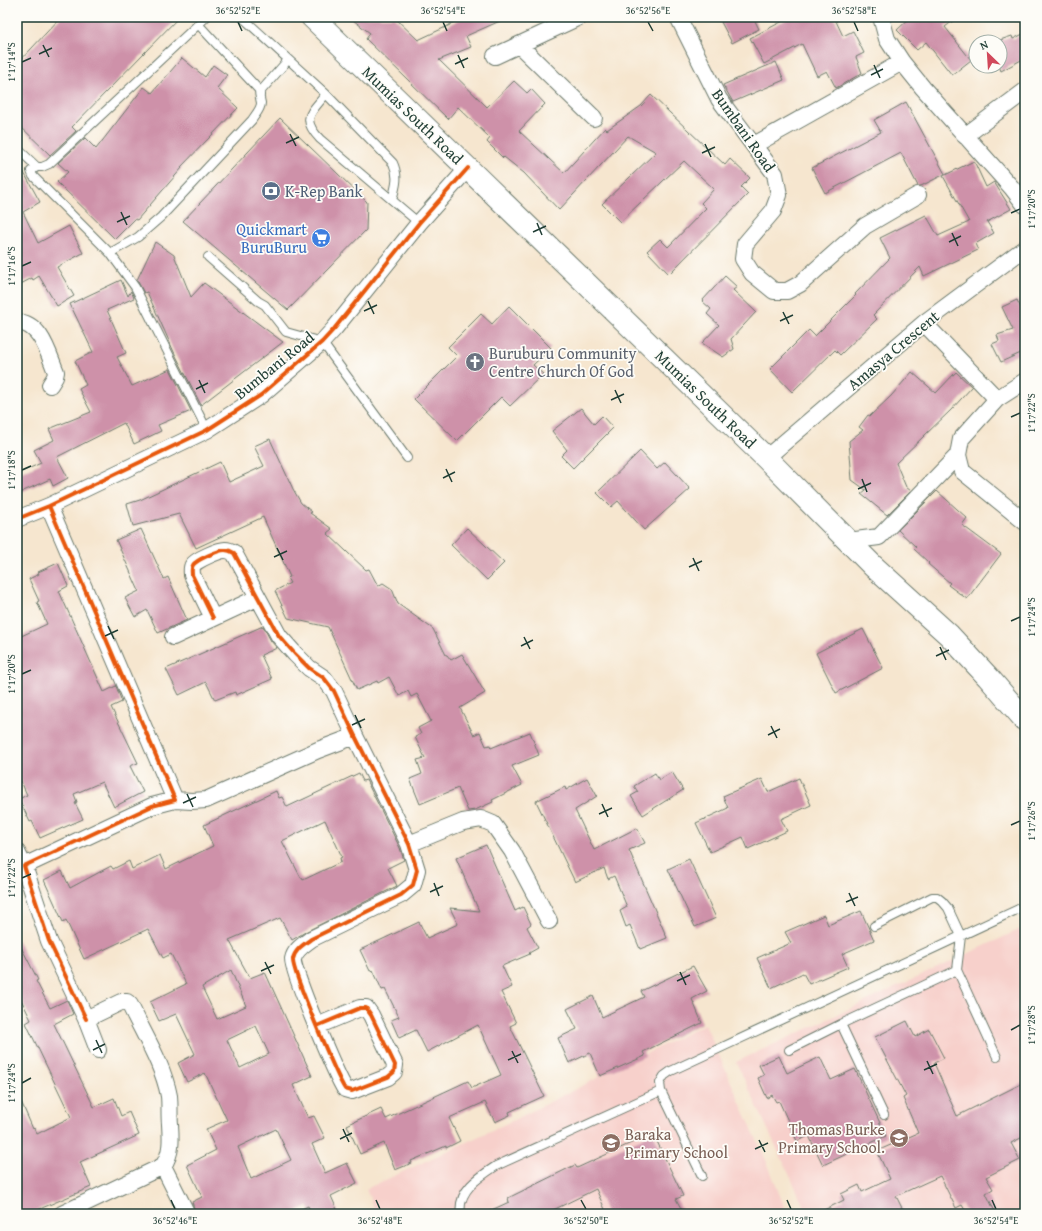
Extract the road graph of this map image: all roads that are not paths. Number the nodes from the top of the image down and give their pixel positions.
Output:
1 (206, 17) edge
2 (242, 17) edge
3 (312, 17) edge
4 (578, 17) edge
5 (678, 17) edge
6 (881, 17) edge
7 (198, 24) junction
8 (519, 45) junction
9 (495, 56) dead end
10 (288, 60) junction
11 (902, 62) junction
12 (1025, 91) edge
13 (326, 94) junction
14 (261, 102) junction
15 (594, 118) dead end
16 (965, 136) junction
17 (754, 145) junction
18 (17, 148) edge
19 (38, 167) junction
20 (468, 168) junction
21 (918, 195) dead end
22 (392, 200) junction
23 (1025, 205) edge
24 (419, 223) junction
25 (1025, 248) edge
26 (110, 253) junction
27 (208, 257) dead end
28 (17, 322) edge
29 (924, 323) junction
30 (322, 342) junction
31 (1025, 381) edge
32 (50, 385) dead end
33 (997, 399) junction
34 (207, 430) junction
35 (958, 455) junction
36 (407, 458) dead end
37 (766, 458) junction
38 (49, 506) junction
39 (17, 518) edge
40 (1025, 522) edge
41 (848, 540) junction
42 (257, 598) junction
43 (212, 618) junction
44 (173, 638) dead end
45 (1025, 720) edge
46 (355, 736) junction
47 (175, 800) junction
48 (409, 844) junction
49 (20, 859) edge
50 (1025, 906) edge
51 (549, 921) dead end
52 (874, 926) dead end
53 (961, 936) junction
54 (957, 970) junction
55 (86, 1020) junction
56 (841, 1024) junction
57 (317, 1026) junction
58 (98, 1050) dead end
59 (789, 1050) dead end
60 (997, 1057) dead end
61 (661, 1091) junction
62 (884, 1115) dead end
63 (163, 1166) junction
64 (702, 1176) dead end
65 (62, 1214) edge
66 (187, 1214) edge
67 (461, 1214) edge

1 - 7 lane
2 - 10 lane
3 - 20 main road, Mumias South Road
4 - 8 street
5 - 17 street, Bumbani Road
6 - 11 street
7 - 14 lane
7 - 19 lane
8 - 9 street
8 - 15 street
10 - 13 lane
10 - 14 lane
11 - 16 street
11 - 17 street
12 - 16 street
13 - 22 lane
13 - 22 lane
14 - 26 lane
16 - 23 street
17 - 21 street, Bumbani Road
18 - 19 lane
19 - 26 lane
20 - 24 street, Bumbani Road
20 - 37 main road, Mumias South Road
22 - 24 lane
24 - 30 street, Bumbani Road
25 - 29 street, Amasya Crescent
26 - 34 lane
27 - 30 lane
28 - 32 street
29 - 33 street
29 - 37 street, Amasya Crescent
30 - 34 street, Bumbani Road
30 - 36 lane
31 - 33 street
33 - 35 street
34 - 38 street, Bumbani Road
35 - 40 street
35 - 41 street
37 - 41 main road, Mumias South Road
38 - 39 street, Bumbani Road
38 - 47 street
41 - 45 main road, Mumias South Road
42 - 43 street
42 - 43 street
42 - 46 street
43 - 44 street
46 - 47 street
46 - 48 street
47 - 49 street
48 - 51 street
48 - 57 street
49 - 55 street
50 - 53 lane
52 - 53 lane
53 - 54 lane
53 - 61 lane
54 - 56 lane
54 - 60 lane
55 - 58 street
55 - 63 street
56 - 59 lane
56 - 62 lane
57 - 57 street
61 - 64 lane
61 - 67 lane
63 - 65 street
63 - 66 street

